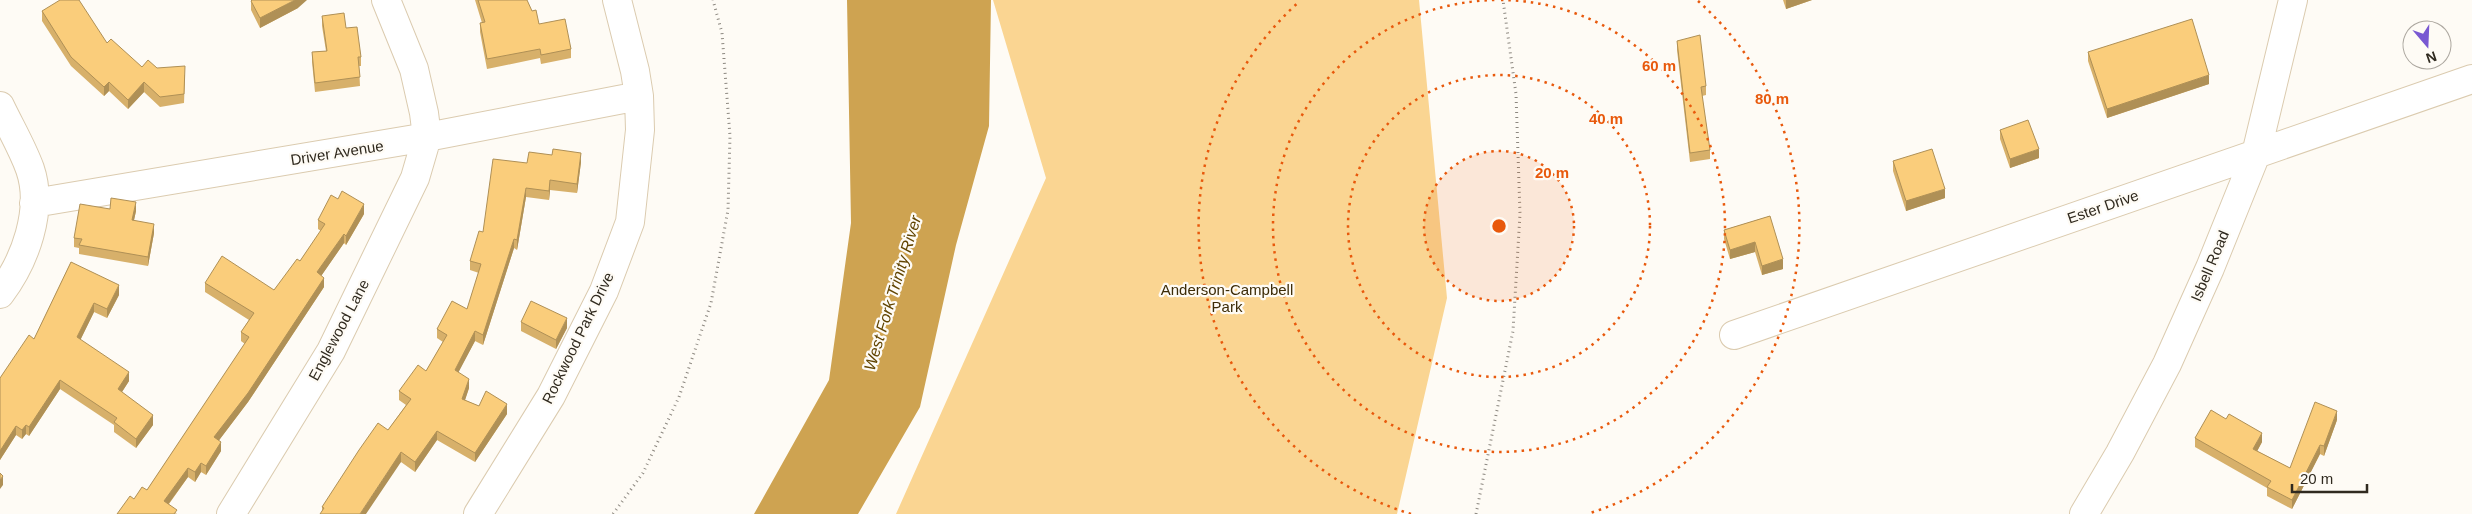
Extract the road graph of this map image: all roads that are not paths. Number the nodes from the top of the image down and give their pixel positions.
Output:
1 (386, 0) edge
2 (617, 0) edge
3 (2293, 0) edge
4 (2472, 79) edge
5 (639, 96) junction
6 (0, 106) edge
7 (427, 138) junction
8 (2256, 154) junction
9 (34, 203) junction
10 (0, 294) edge
11 (1734, 335) dead end
12 (231, 514) edge
13 (478, 514) edge
14 (2084, 514) edge

1 - 7 street
2 - 5 street, Rockwood Park Drive
3 - 8 street, Isbell Road
4 - 8 street, Ester Drive
5 - 7 street, Driver Avenue
5 - 13 street, Rockwood Park Drive
6 - 9 street
7 - 9 street, Driver Avenue
7 - 12 street, Englewood Lane
8 - 11 street, Ester Drive
8 - 14 street, Isbell Road
9 - 10 street

